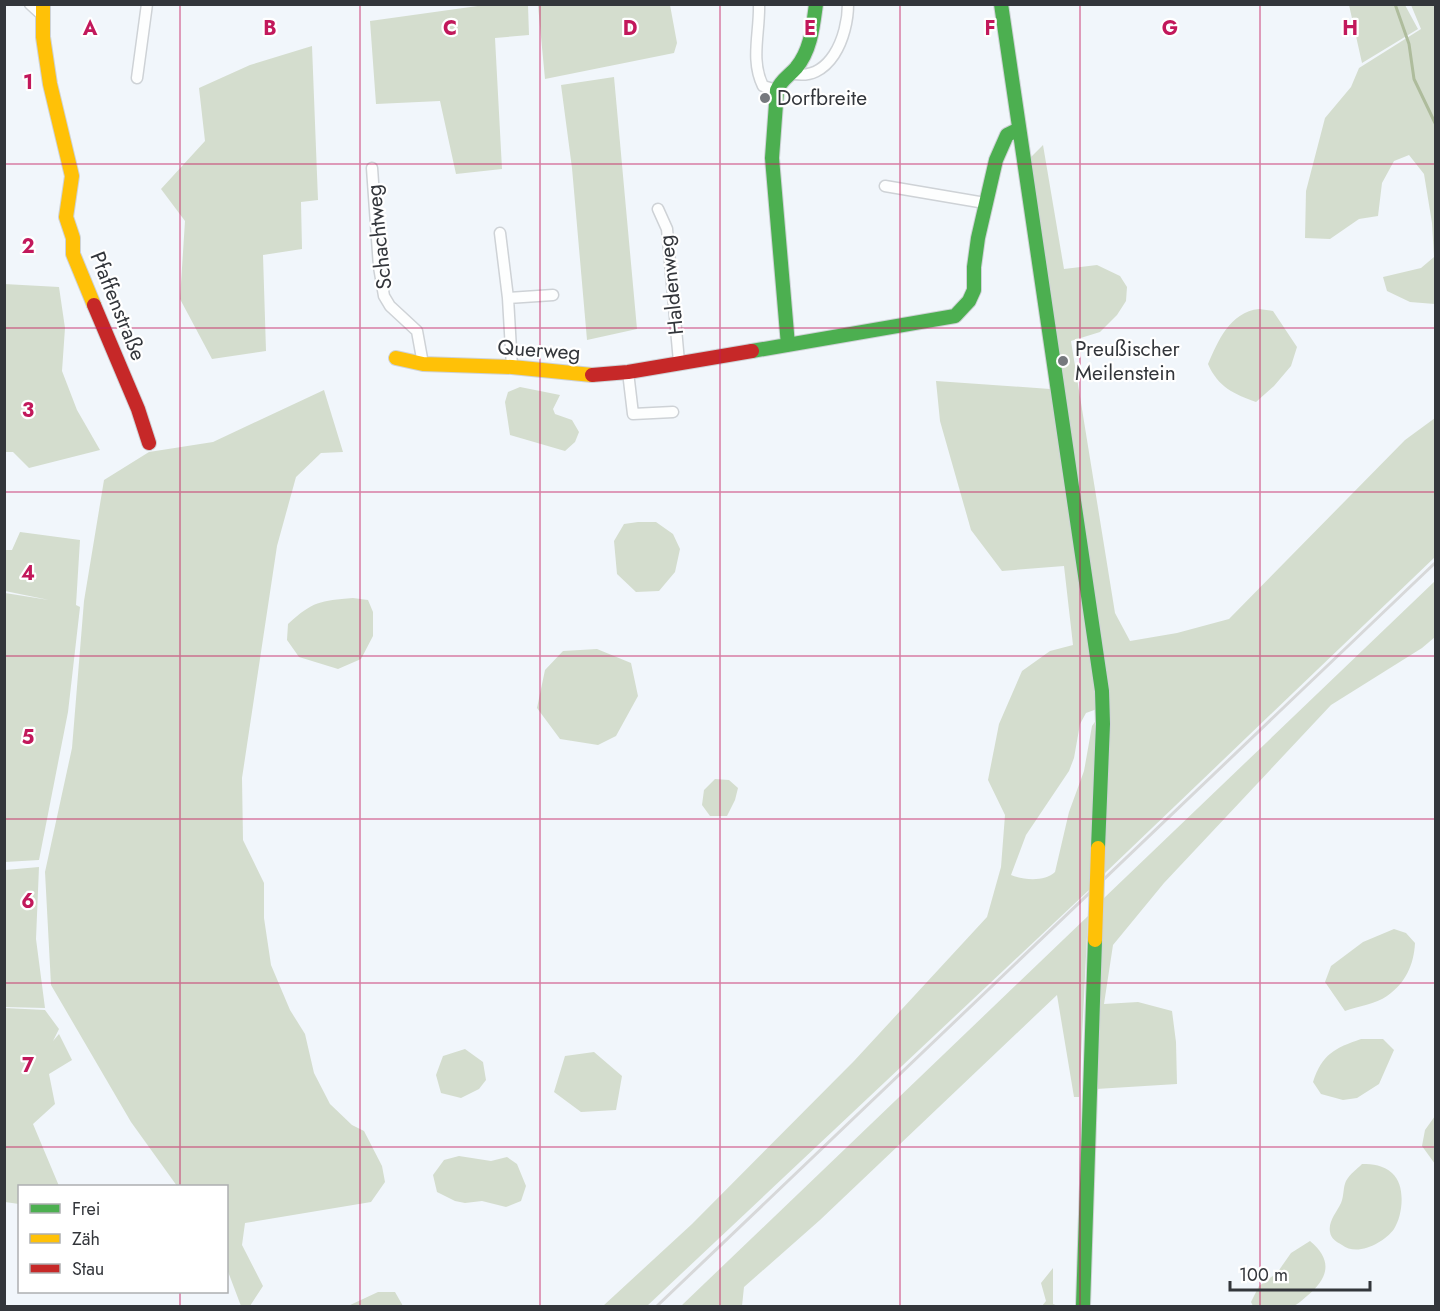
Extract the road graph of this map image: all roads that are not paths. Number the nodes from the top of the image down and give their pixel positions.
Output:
1 (30, 4) edge
2 (147, 4) edge
3 (759, 4) edge
4 (816, 4) edge
5 (848, 4) edge
6 (1001, 4) edge
7 (42, 10) edge
8 (790, 74) junction
9 (137, 78) dead end
10 (777, 90) junction
11 (1019, 129) junction
12 (372, 168) dead end
13 (885, 186) dead end
14 (985, 203) junction
15 (658, 209) dead end
16 (500, 233) dead end
17 (553, 295) dead end
18 (508, 298) junction
19 (788, 345) junction
20 (396, 358) dead end
21 (679, 362) junction
22 (423, 364) junction
23 (512, 367) junction
24 (628, 372) junction
25 (673, 412) dead end
26 (149, 443) dead end
27 (1083, 1306) edge

1 - 7 street
2 - 9 street
3 - 10 street
4 - 8 street
5 - 8 street
6 - 11 street
7 - 26 street, Pfaffenstraße
8 - 10 street
10 - 19 street
11 - 14 street
11 - 27 street, bridge
12 - 22 street, Schachtweg
13 - 14 street
14 - 19 street
15 - 21 street, Haldenweg
16 - 18 street
17 - 18 street
18 - 23 street
19 - 21 street
20 - 22 street, Querweg
21 - 24 street, Querweg
22 - 23 street, Querweg
23 - 24 street, Querweg
24 - 25 street

